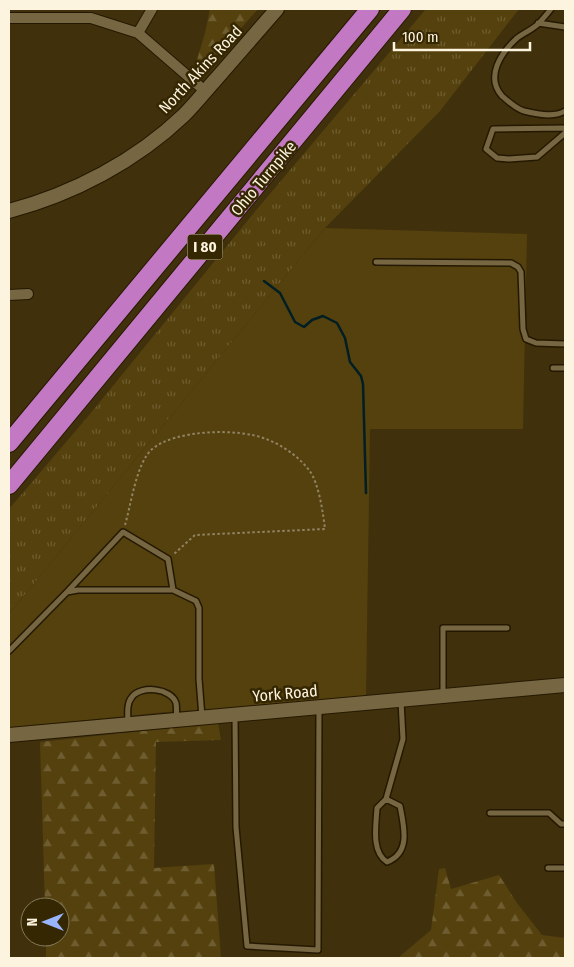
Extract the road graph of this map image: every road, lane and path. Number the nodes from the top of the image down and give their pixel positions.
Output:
1 (152, 9) edge
2 (276, 9) edge
3 (370, 9) edge
4 (402, 9) edge
5 (550, 9) edge
6 (9, 15) edge
7 (538, 23) junction
8 (565, 27) edge
9 (138, 33) junction
10 (205, 91) junction
11 (565, 111) edge
12 (565, 128) edge
13 (565, 133) edge
14 (9, 211) edge
15 (376, 262) dead end
16 (28, 294) dead end
17 (9, 296) edge
18 (565, 344) edge
19 (554, 368) dead end
20 (565, 368) edge
21 (9, 443) edge
22 (9, 485) edge
23 (123, 532) junction
24 (168, 559) junction
25 (173, 590) junction
26 (67, 592) junction
27 (507, 628) dead end
28 (9, 651) edge
29 (565, 685) edge
30 (443, 696) junction
31 (401, 700) junction
32 (319, 707) junction
33 (236, 715) junction
34 (202, 718) junction
35 (177, 720) junction
36 (128, 724) junction
37 (9, 735) edge
38 (386, 799) junction
39 (490, 812) dead end
40 (565, 824) edge
41 (548, 868) dead end
42 (565, 868) edge

1 - 9 street
2 - 10 street, North Akins Road
3 - 21 highway, Ohio Turnpike / I 80
4 - 22 highway, Ohio Turnpike / I 80
5 - 7 lane
6 - 9 street
7 - 8 lane
7 - 11 lane
9 - 10 street
10 - 14 street, North Akins Road
12 - 13 lane
15 - 18 lane
16 - 17 street
19 - 20 lane
23 - 24 lane
23 - 24 path
23 - 26 lane
24 - 25 lane
25 - 26 lane
25 - 34 lane
26 - 28 lane
27 - 30 lane
29 - 30 street, York Road
30 - 31 street, York Road
31 - 32 street, York Road
31 - 38 lane
32 - 33 street, York Road
32 - 33 lane
33 - 34 street, York Road
34 - 35 street, York Road
35 - 36 street, York Road
35 - 36 lane
36 - 37 street, York Road
38 - 38 lane
39 - 40 lane
41 - 42 lane

